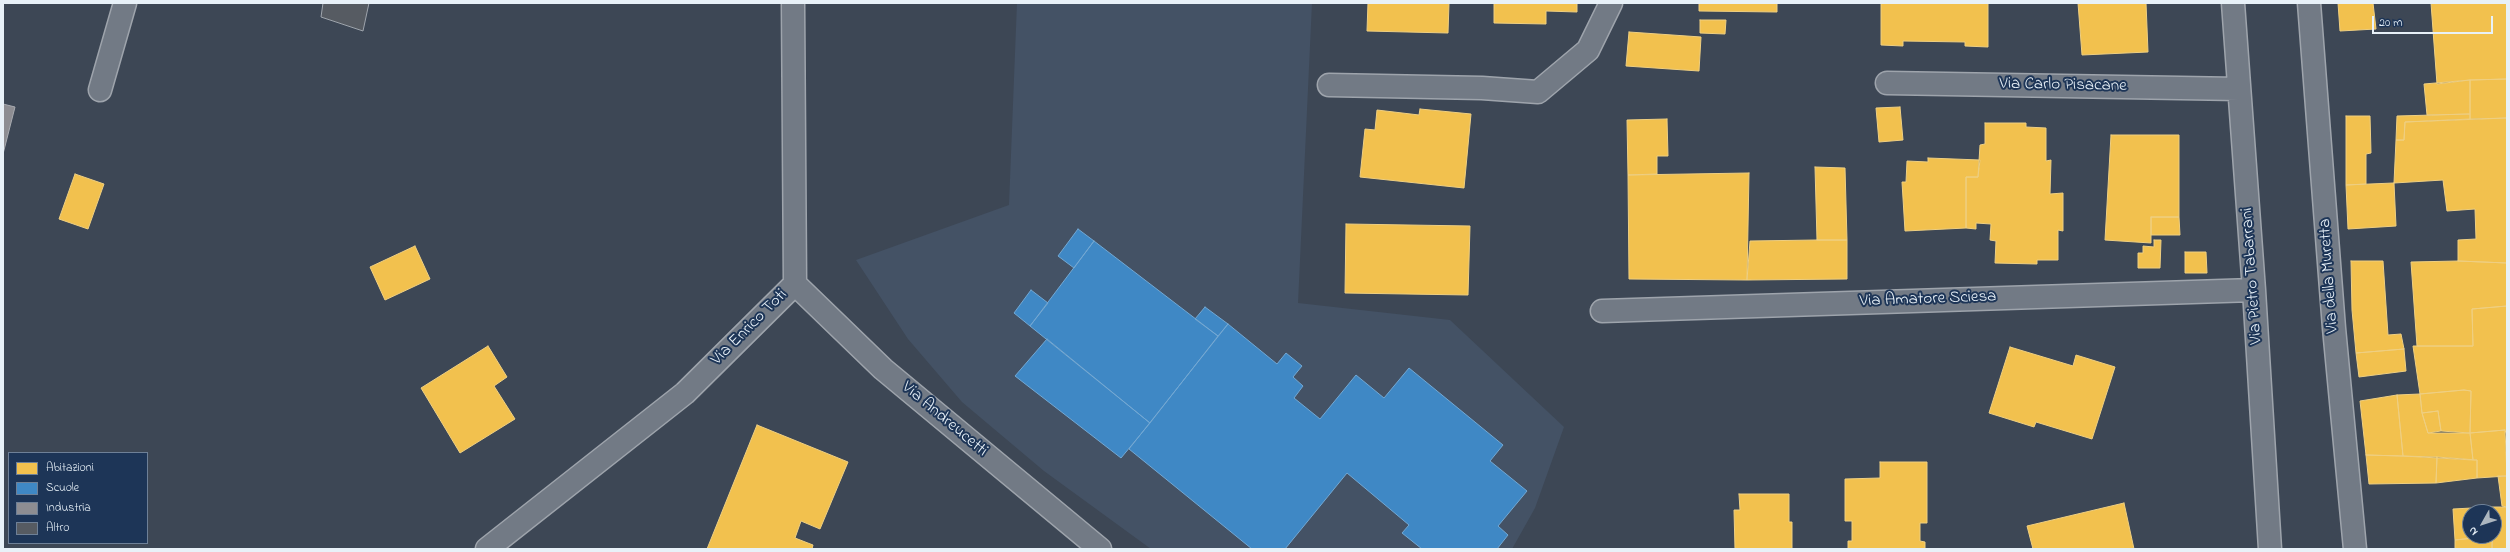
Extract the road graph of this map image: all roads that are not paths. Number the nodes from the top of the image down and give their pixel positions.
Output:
1 (125, 3) edge
2 (793, 3) edge
3 (1611, 3) edge
4 (2232, 3) edge
5 (2309, 3) edge
6 (1887, 83) dead end
7 (1329, 85) dead end
8 (100, 90) dead end
9 (2239, 90) junction
10 (795, 284) junction
11 (2254, 290) junction
12 (1602, 310) dead end
13 (487, 549) edge
14 (1100, 549) edge
15 (2270, 549) edge
16 (2355, 549) edge

1 - 8 street
2 - 10 street, Via Enrico Toti
3 - 7 street
4 - 9 street, Via Pietro Tabarrani
5 - 16 street, Via della Muretta
6 - 9 street, Via Carlo Pisacane
9 - 11 street, Via Pietro Tabarrani
10 - 13 street, Via Enrico Toti
10 - 14 street, Via Andreucetti
11 - 12 street, Via Amatore Sciesa
11 - 15 street, Via Pietro Tabarrani

